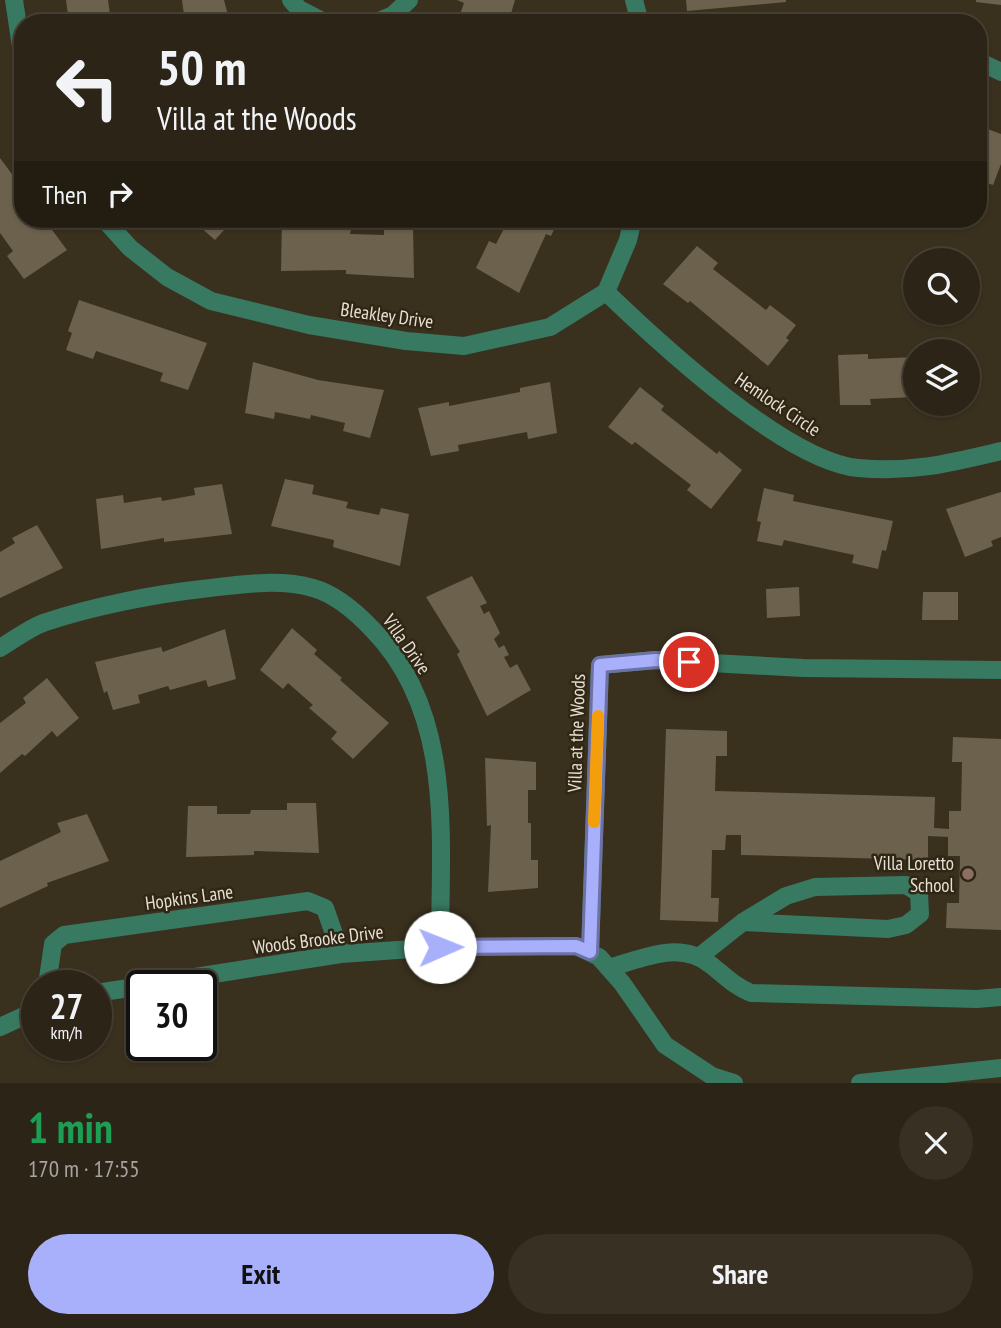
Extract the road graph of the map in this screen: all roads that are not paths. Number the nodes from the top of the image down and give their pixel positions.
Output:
1 (291, 0) edge
2 (409, 0) edge
3 (309, 14) edge
4 (394, 14) edge
5 (112, 228) edge
6 (631, 228) edge
7 (606, 292) junction
8 (1001, 451) edge
9 (0, 648) edge
10 (1001, 670) edge
11 (743, 922) junction
12 (440, 947) junction
13 (590, 952) junction
14 (341, 954) junction
15 (700, 956) junction
16 (609, 968) junction
17 (49, 970) edge
18 (217, 973) edge
19 (1001, 997) edge
20 (21, 1017) edge
21 (0, 1027) edge
22 (1001, 1069) edge
23 (734, 1083) edge
24 (860, 1083) edge

1 - 3 street
2 - 4 street
5 - 7 street, Bleakley Drive
6 - 7 street
7 - 8 street, Hemlock Circle
9 - 12 street, Villa Drive
10 - 13 street, Villa at the Woods
11 - 11 street
11 - 15 street
12 - 13 street, Woods Brooke Drive
12 - 14 street, Woods Brooke Drive
13 - 16 street
14 - 17 street, Hopkins Lane
14 - 18 street, Woods Brooke Drive
15 - 16 street
15 - 19 street
16 - 23 street
20 - 21 street
22 - 24 street

